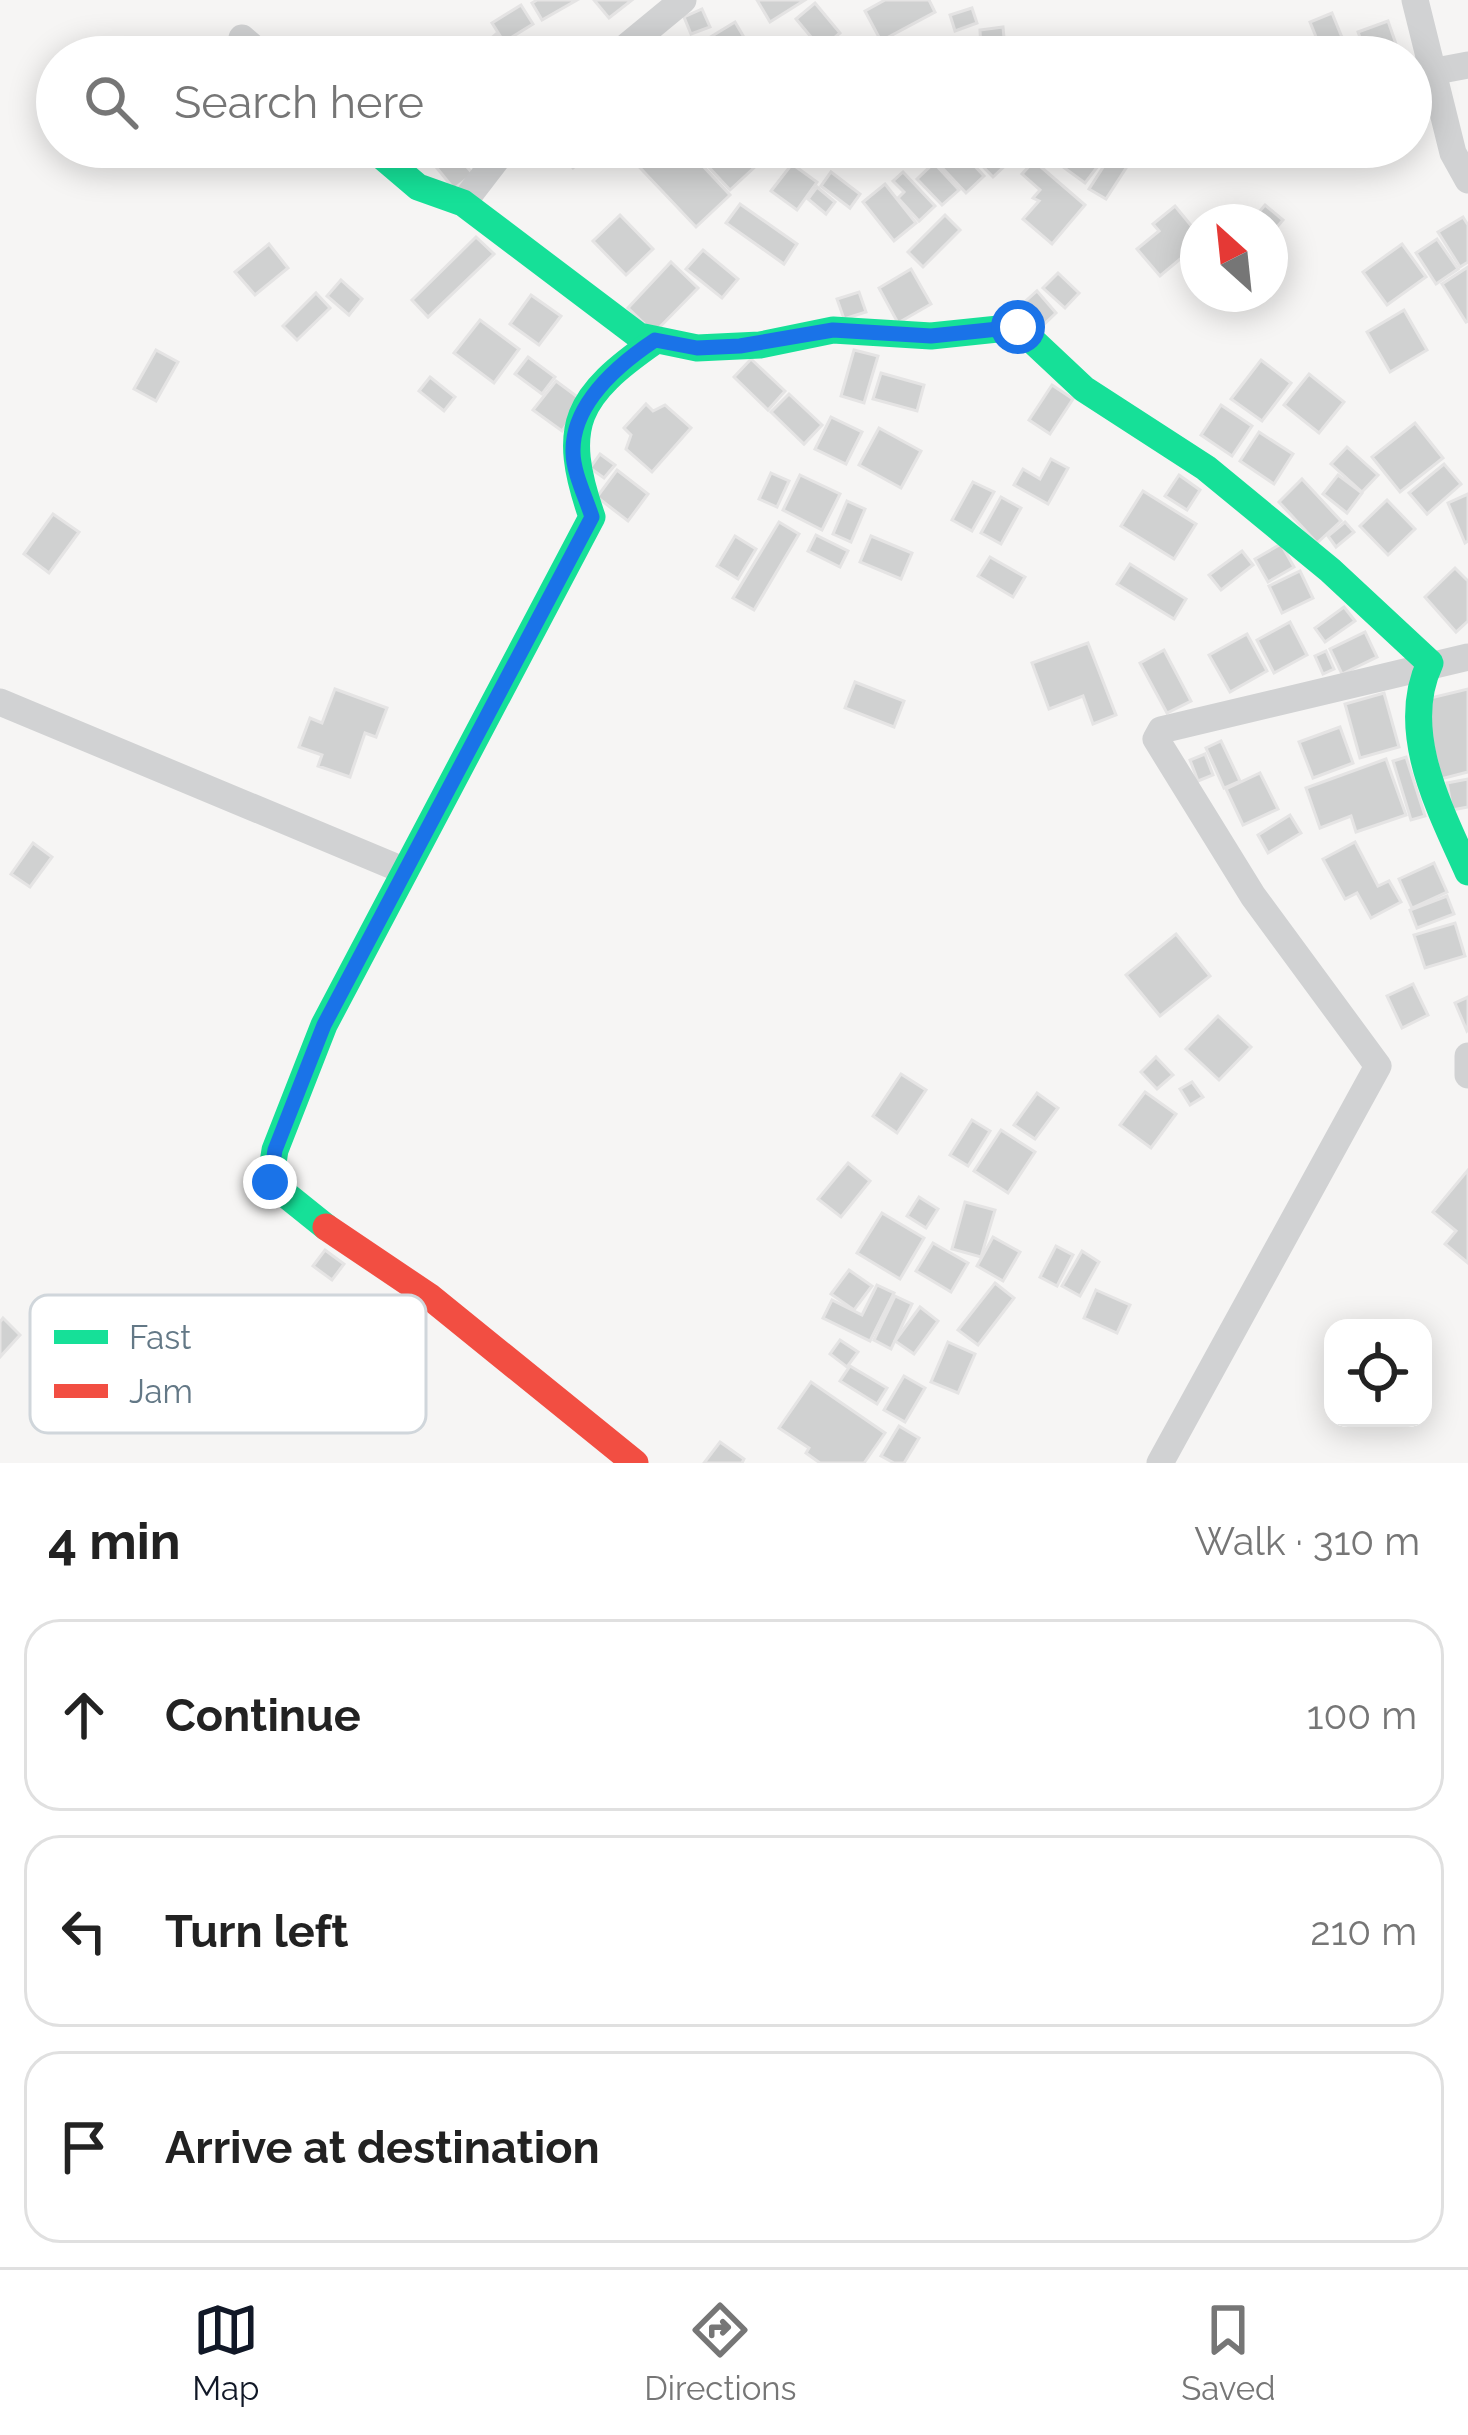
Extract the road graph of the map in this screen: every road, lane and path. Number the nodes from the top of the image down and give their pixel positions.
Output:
1 (682, 0) edge
2 (1415, 0) edge
3 (639, 36) edge
4 (1423, 36) edge
5 (1468, 65) edge
6 (1432, 72) edge
7 (1432, 76) edge
8 (395, 168) edge
9 (490, 168) edge
10 (1468, 180) edge
11 (463, 202) junction
12 (655, 340) junction
13 (1468, 657) edge
14 (1430, 663) junction
15 (0, 702) edge
16 (405, 871) junction
17 (1468, 872) edge
18 (1468, 1056) edge
19 (1468, 1075) edge
20 (635, 1463) edge
21 (1160, 1463) edge

1 - 3 street
2 - 4 street
5 - 6 street
7 - 10 street
8 - 11 street
9 - 11 street
11 - 12 street
12 - 14 street
12 - 16 street
13 - 14 street
14 - 17 street
14 - 21 street
15 - 16 street
16 - 20 street
18 - 19 street

